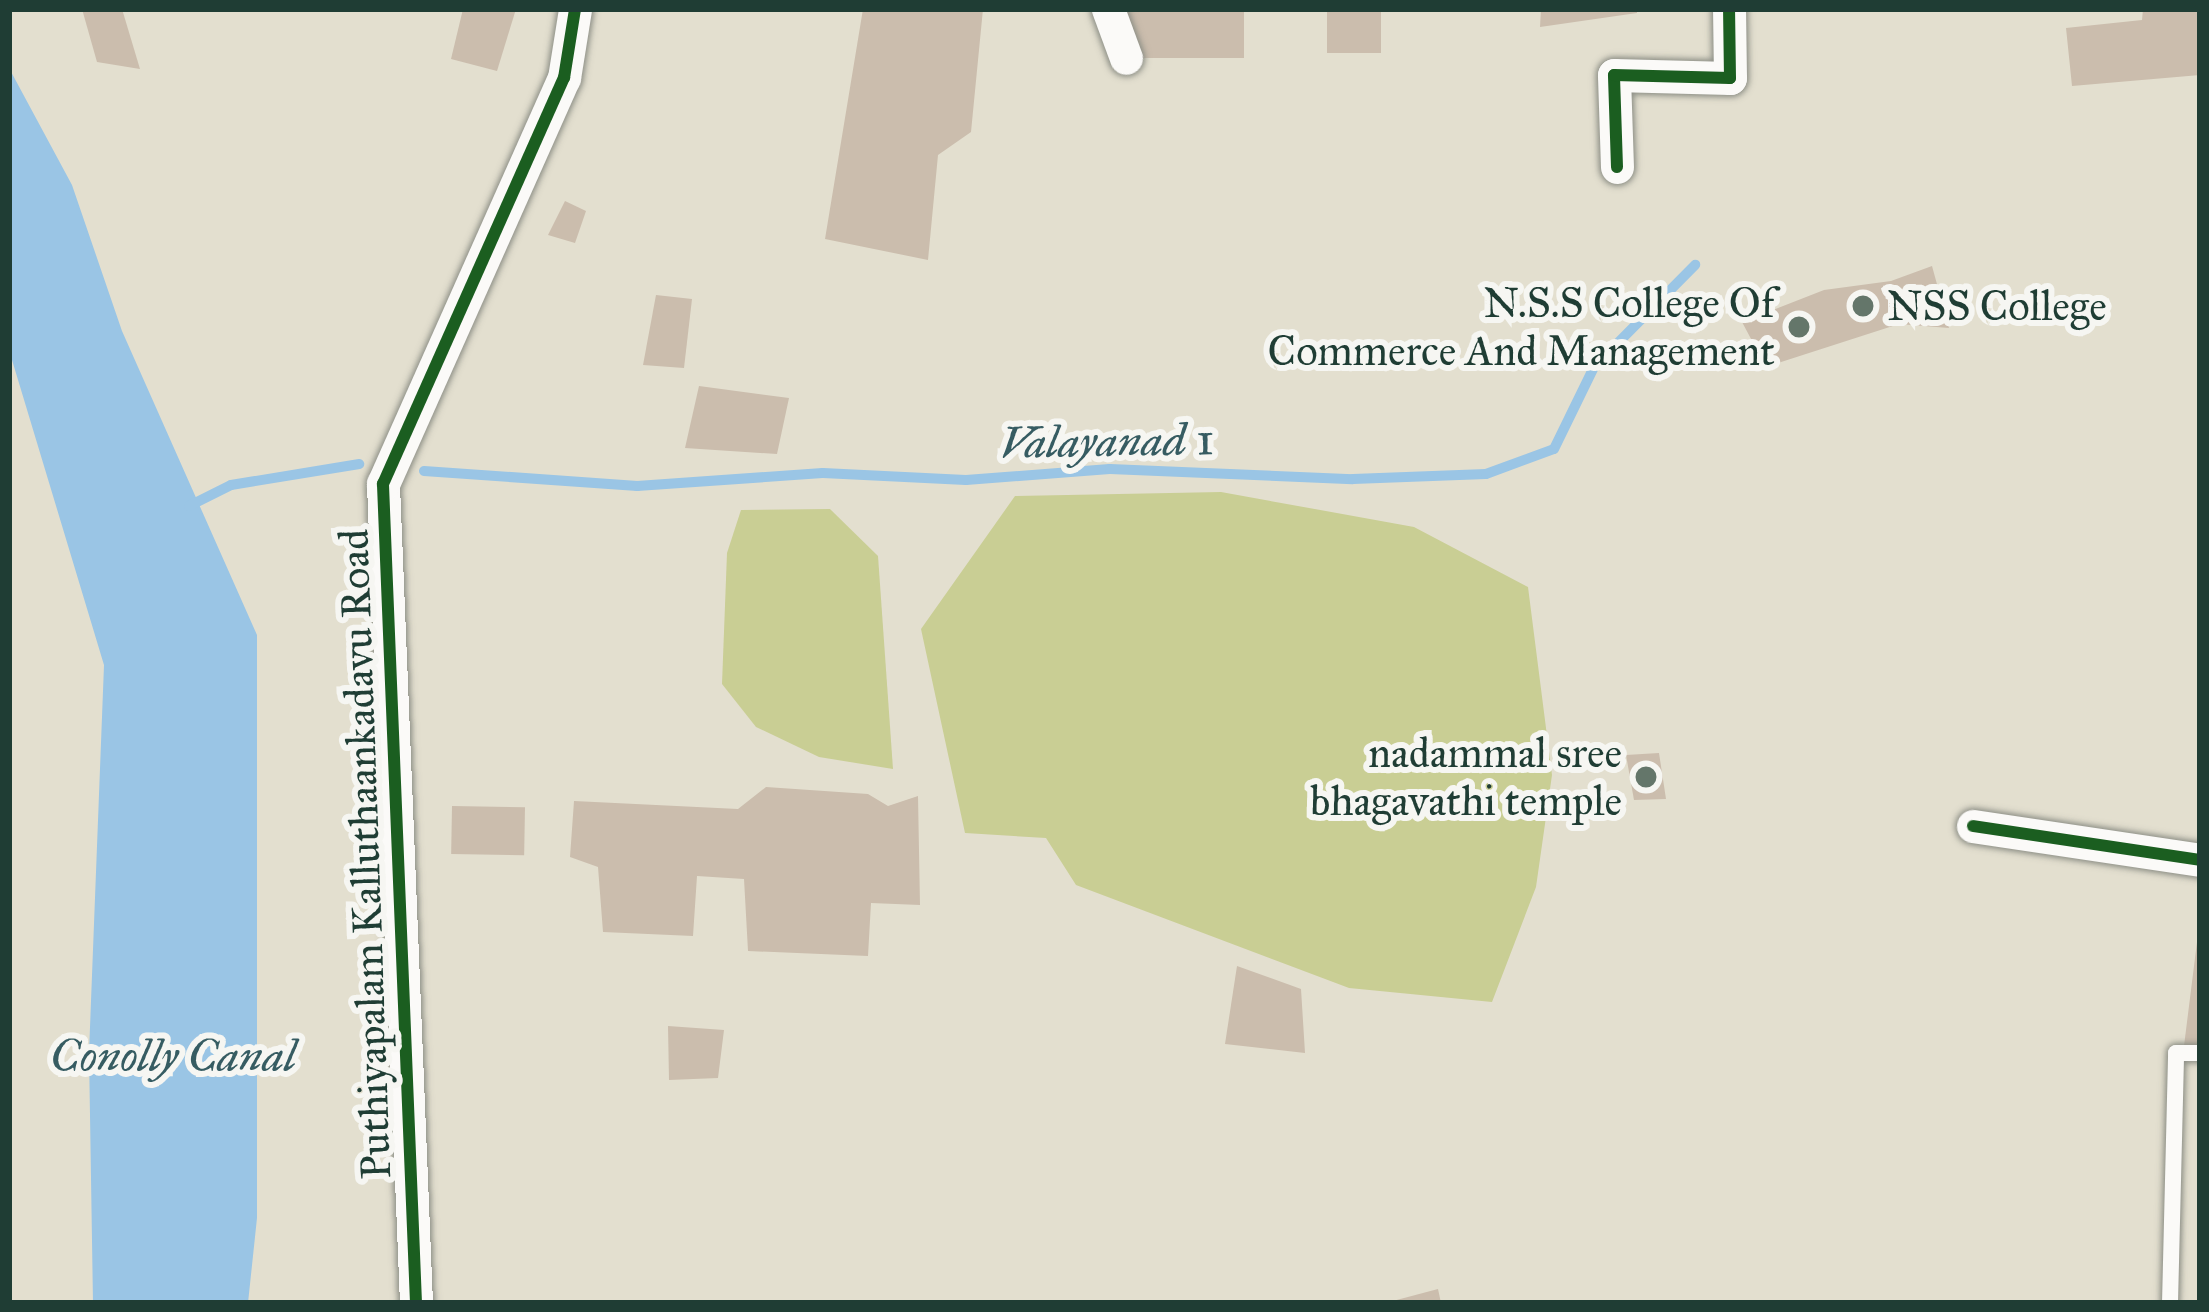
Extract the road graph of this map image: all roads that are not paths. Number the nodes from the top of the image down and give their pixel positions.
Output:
1 (575, 9) edge
2 (1108, 9) edge
3 (1729, 9) edge
4 (1126, 58) dead end
5 (1617, 167) dead end
6 (1973, 826) dead end
7 (2200, 860) edge
8 (2200, 1052) edge
9 (416, 1303) edge
10 (2170, 1303) edge

1 - 9 street, Puthiyapalam Kalluthaankadavu Road
2 - 4 street
3 - 5 street
6 - 7 street
8 - 10 lane

